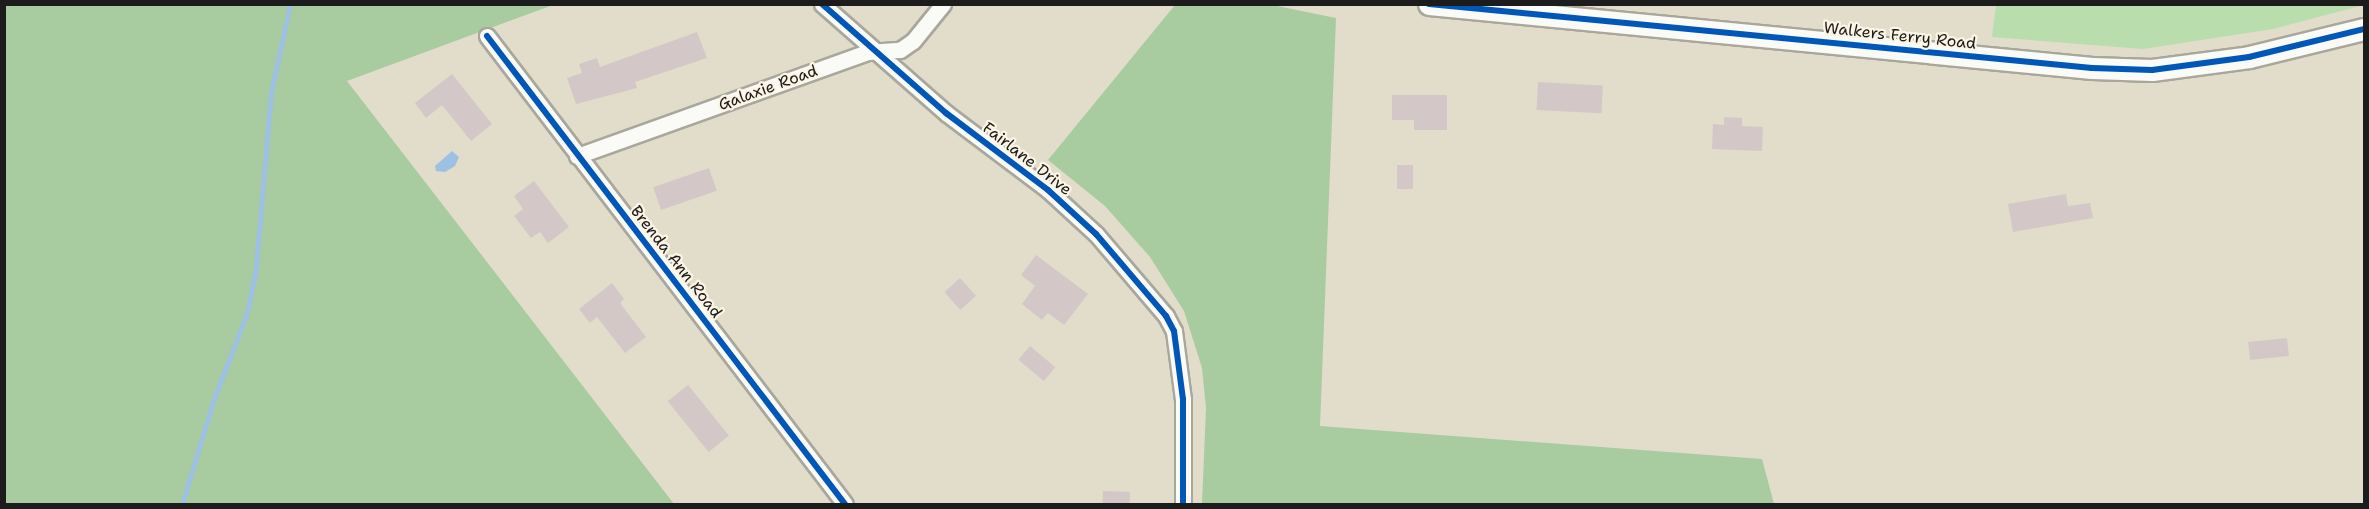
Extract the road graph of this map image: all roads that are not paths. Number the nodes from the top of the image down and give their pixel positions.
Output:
1 (822, 4) edge
2 (943, 4) edge
3 (1429, 4) edge
4 (2364, 28) edge
5 (487, 36) dead end
6 (878, 51) junction
7 (577, 156) junction
8 (846, 504) edge
9 (1183, 504) edge

1 - 6 street, Fairlane Drive
2 - 6 street, Galaxie Road
3 - 4 street, Walkers Ferry Road
5 - 7 street, Brenda Ann Road
6 - 7 street, Galaxie Road
6 - 9 street, Fairlane Drive
7 - 8 street, Brenda Ann Road

